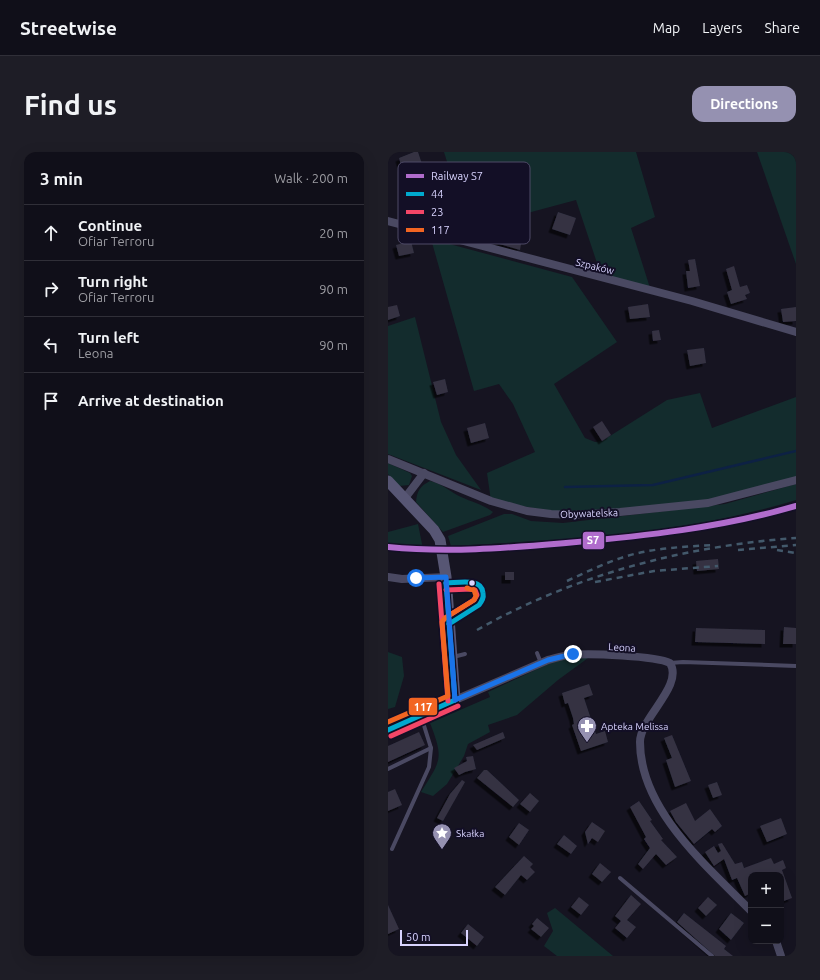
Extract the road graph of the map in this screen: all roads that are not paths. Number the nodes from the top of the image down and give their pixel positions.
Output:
1 (388, 221) edge
2 (398, 224) edge
3 (475, 244) edge
4 (796, 332) edge
5 (388, 459) edge
6 (424, 473) junction
7 (388, 480) edge
8 (796, 480) edge
9 (405, 498) junction
10 (388, 577) edge
11 (446, 580) junction
12 (449, 624) junction
13 (537, 653) dead end
14 (465, 654) dead end
15 (452, 657) junction
16 (541, 663) junction
17 (670, 663) junction
18 (796, 666) edge
19 (455, 700) junction
20 (421, 716) junction
21 (388, 730) edge
22 (432, 748) junction
23 (388, 769) edge
24 (392, 849) dead end
25 (620, 878) dead end
26 (748, 908) edge
27 (777, 944) edge
28 (712, 956) edge
29 (781, 956) edge

1 - 2 street, Szpaków
3 - 4 street, Szpaków
5 - 6 street, Obywatelska
6 - 8 street, Obywatelska
6 - 9 street
7 - 9 street
9 - 11 street
10 - 11 street
11 - 12 street
11 - 12 lane
12 - 15 street
13 - 16 lane
14 - 15 lane
15 - 19 street
16 - 17 street, Leona
16 - 19 street, Leona
17 - 18 lane, Leona
17 - 26 street
19 - 20 street
20 - 21 street
20 - 22 lane
22 - 23 lane
22 - 24 lane
25 - 28 lane
27 - 29 street

